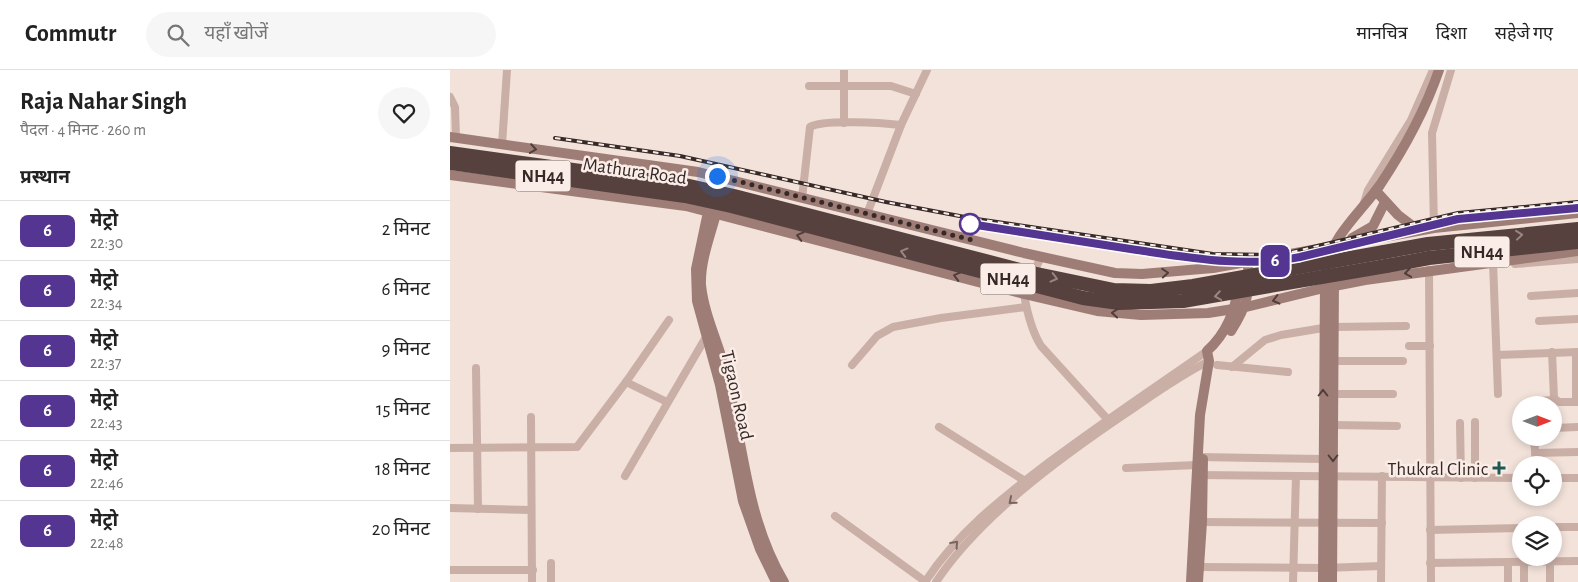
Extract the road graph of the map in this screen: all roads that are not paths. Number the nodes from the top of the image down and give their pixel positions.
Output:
1 (507, 70) edge
2 (844, 70) edge
3 (927, 70) edge
4 (1433, 70) edge
5 (1439, 70) edge
6 (1452, 70) edge
7 (809, 86) dead end
8 (844, 86) junction
9 (916, 94) junction
10 (450, 97) edge
11 (844, 123) junction
12 (901, 125) junction
13 (453, 138) edge
14 (502, 145) junction
15 (450, 153) edge
16 (450, 163) edge
17 (450, 174) edge
18 (634, 183) junction
19 (1378, 188) junction
20 (802, 198) junction
21 (1385, 202) junction
22 (1363, 206) junction
23 (712, 213) junction
24 (867, 214) junction
25 (1578, 214) edge
26 (1434, 228) junction
27 (1578, 229) edge
28 (1418, 230) junction
29 (1364, 239) junction
30 (1337, 241) junction
31 (1578, 242) edge
32 (1578, 251) edge
33 (1288, 253) junction
34 (1041, 258) junction
35 (1385, 259) junction
36 (1578, 259) edge
37 (1244, 262) junction
38 (1493, 264) junction
39 (1429, 270) junction
40 (1370, 280) junction
41 (1329, 287) junction
42 (1578, 293) edge
43 (1024, 294) junction
44 (1295, 295) junction
45 (1531, 296) dead end
46 (1026, 306) junction
47 (1246, 307) junction
48 (1235, 309) junction
49 (1578, 319) edge
50 (669, 320) dead end
51 (1539, 321) dead end
52 (1406, 326) dead end
53 (1328, 327) junction
54 (706, 337) junction
55 (1409, 346) dead end
56 (1430, 346) junction
57 (1552, 352) junction
58 (1577, 352) edge
59 (1497, 355) junction
60 (1212, 356) junction
61 (1403, 360) dead end
62 (1333, 362) junction
63 (852, 365) dead end
64 (1232, 367) junction
65 (476, 368) dead end
66 (1288, 372) dead end
67 (626, 382) junction
68 (1333, 394) junction
69 (1392, 394) dead end
70 (1498, 394) dead end
71 (1555, 396) edge
72 (667, 402) junction
73 (1562, 402) edge
74 (1577, 402) edge
75 (531, 417) dead end
76 (1109, 421) junction
77 (1475, 422) dead end
78 (1460, 423) dead end
79 (1333, 425) junction
80 (940, 426) dead end
81 (1397, 426) dead end
82 (1578, 427) edge
83 (1562, 428) edge
84 (1535, 446) edge
85 (479, 447) junction
86 (530, 447) junction
87 (450, 448) edge
88 (1578, 452) edge
89 (1535, 453) junction
90 (1535, 456) edge
91 (1323, 460) junction
92 (1200, 466) junction
93 (1126, 468) dead end
94 (741, 473) junction
95 (626, 476) dead end
96 (1296, 476) junction
97 (1382, 476) junction
98 (1328, 477) junction
99 (1431, 478) junction
100 (1461, 478) junction
101 (1475, 478) junction
102 (1512, 478) edge
103 (1562, 478) edge
104 (1578, 478) edge
105 (1025, 480) junction
106 (450, 508) edge
107 (478, 509) junction
108 (531, 510) junction
109 (835, 516) dead end
110 (1202, 522) junction
111 (1327, 522) junction
112 (1294, 523) junction
113 (1382, 523) junction
114 (1562, 527) edge
115 (1578, 527) edge
116 (1512, 528) edge
117 (1430, 530) junction
118 (1562, 561) edge
119 (1578, 561) edge
120 (1508, 562) junction
121 (1512, 562) edge
122 (551, 563) dead end
123 (1430, 563) junction
124 (1381, 566) junction
125 (1524, 566) edge
126 (1550, 566) edge
127 (1200, 567) junction
128 (1294, 568) junction
129 (1327, 568) junction
130 (450, 570) edge
131 (532, 570) junction
132 (532, 582) edge
133 (551, 582) edge
134 (776, 582) edge
135 (784, 582) edge
136 (926, 582) edge
137 (936, 582) edge
138 (1191, 582) edge
139 (1198, 582) edge
140 (1293, 582) edge
141 (1322, 582) edge
142 (1332, 582) edge
143 (1381, 582) edge
144 (1431, 582) edge
145 (1508, 582) edge
146 (1524, 582) edge
147 (1550, 582) edge

1 - 14 street
2 - 8 street
3 - 9 street
4 - 22 street
5 - 19 main road
6 - 26 street
7 - 8 street
8 - 9 street
8 - 11 street
9 - 12 street
10 - 13 street
11 - 12 street
11 - 20 street
12 - 24 street
13 - 14 main road
14 -> 20 main road
15 - 18 highway, Mathura Road / NH44
16 - 18 highway, Mathura Road / NH44
17 - 23 main road
18 - 35 highway, Mathura Road / NH44, bridge
19 - 21 main road
19 - 22 main road
20 - 24 main road
21 - 28 main road
21 - 30 main road
22 - 30 main road
43 -> 23 main road
23 - 54 main road, Tigaon Road
23 - 94 main road, Tigaon Road
24 - 34 main road
25 - 26 main road
26 - 28 main road
35 -> 27 highway, Mathura Road / NH44
28 - 29 main road
29 - 30 main road
29 - 40 main road
30 - 33 main road
30 - 41 main road
31 - 35 highway, Mathura Road / NH44
32 - 38 main road
33 - 37 main road
33 - 44 main road
34 -> 37 main road
34 - 43 street
36 - 38 street
37 - 47 main road
37 - 48 main road
38 - 39 main road
38 - 59 street
39 -> 40 main road
39 - 56 street
40 - 41 main road
41 - 44 main road
41 - 53 main road
42 - 45 street
43 - 46 street
48 -> 43 main road
44 -> 47 main road
46 - 63 street
46 - 76 street
47 - 48 main road
47 - 60 main road
48 - 60 main road
49 - 51 street
50 - 67 street
52 - 53 street
53 - 62 main road
53 - 64 street
91 -> 53 main road
54 - 72 street
54 - 94 main road, Tigaon Road
55 - 56 street
56 - 99 street
57 - 58 street
57 - 59 street
57 - 71 street
58 - 74 street
59 - 70 street
60 - 64 street
60 - 76 street
60 - 92 main road
61 - 62 street
62 - 68 main road
64 - 66 street
65 - 85 street
67 - 72 street
67 - 86 street
68 - 69 street
68 - 79 main road
72 - 95 street
73 - 74 street
75 - 86 street
76 - 105 street
76 -> 137 street
77 - 101 street
78 - 100 street
79 - 81 street
79 -> 98 main road
80 - 105 street
82 - 83 street
84 - 89 street
85 - 86 street
85 - 87 street
85 - 107 street
86 - 108 street
88 - 89 street
89 - 90 street
91 - 92 street
91 - 98 main road
92 - 93 street
92 - 96 street
92 - 110 main road
92 - 138 main road
94 - 134 main road, Tigaon Road
94 - 135 main road, Tigaon Road
96 - 98 street
96 - 112 street
97 - 98 street
97 - 99 street
97 - 113 street
98 - 111 main road
99 - 100 street
99 - 117 street
100 - 101 street
101 - 102 street
103 - 104 street
136 -> 105 street
106 - 107 street
107 - 108 street
108 - 131 street
109 - 136 street
110 - 112 street
110 - 127 main road
111 - 112 street
111 - 113 street
111 - 129 main road
112 - 128 street
113 - 124 street
114 - 115 street
116 - 117 street
117 - 123 street
118 - 119 street
120 - 121 street
120 - 123 street
120 - 145 street
122 - 133 street
123 - 144 street
124 - 129 street
124 - 143 street
125 - 146 street
126 - 147 street
127 - 128 street
127 - 139 main road
128 - 129 street
128 - 140 street
129 - 141 main road
129 - 142 main road
130 - 131 street
131 - 132 street

